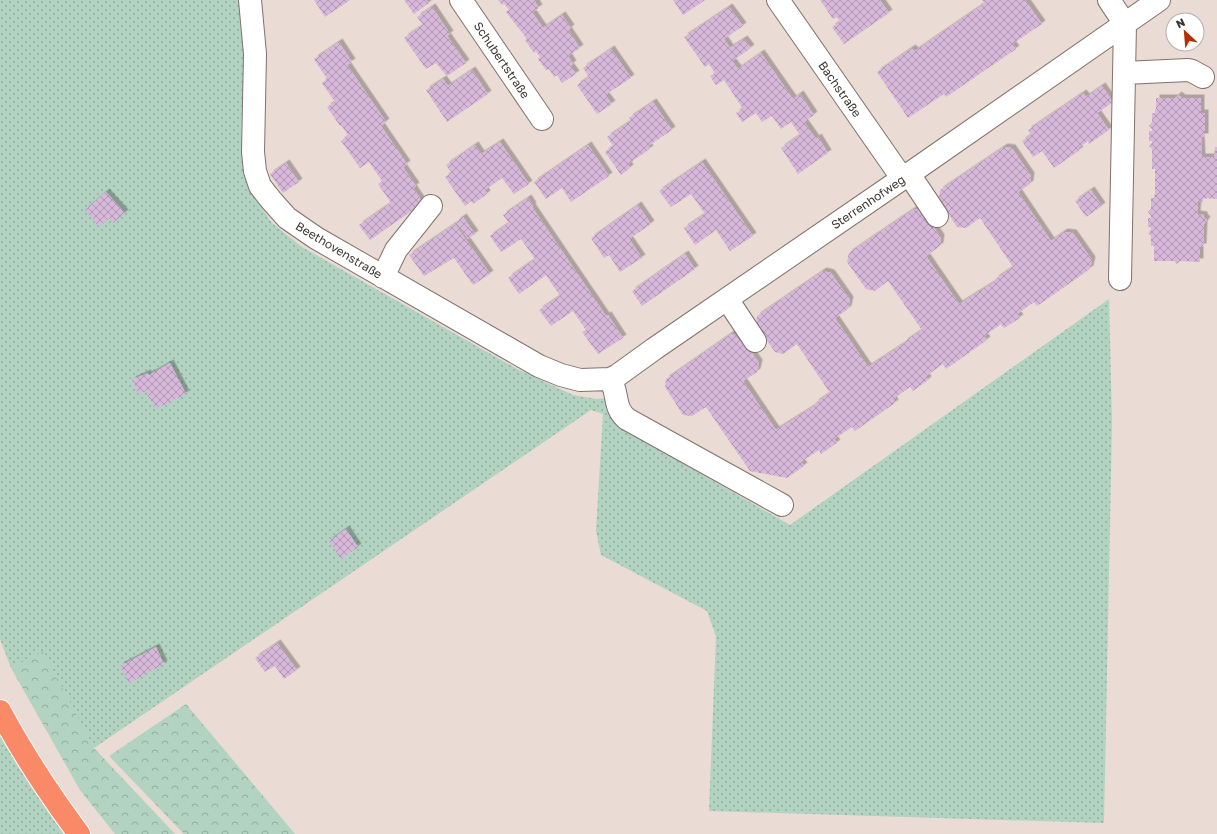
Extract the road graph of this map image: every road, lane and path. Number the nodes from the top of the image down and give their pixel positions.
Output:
1 (250, 0) edge
2 (461, 0) edge
3 (778, 0) edge
4 (1109, 0) edge
5 (1159, 0) edge
6 (1125, 24) junction
7 (1124, 73) junction
8 (1203, 77) dead end
9 (542, 119) dead end
10 (906, 176) junction
11 (431, 206) dead end
12 (937, 216) dead end
13 (383, 277) junction
14 (1120, 279) dead end
15 (727, 299) junction
16 (755, 341) dead end
17 (603, 379) junction
18 (782, 505) dead end
19 (0, 710) edge
20 (79, 834) edge

1 - 13 street, Beethovenstraße
2 - 9 street, Schubertstraße
3 - 10 street, Bachstraße
4 - 6 street
5 - 6 street, Sterrenhofweg
6 - 7 street
6 - 10 street, Sterrenhofweg
7 - 8 street
7 - 14 street
10 - 12 street, Bachstraße
10 - 15 street, Sterrenhofweg
11 - 13 street
13 - 17 street, Beethovenstraße
15 - 16 street
15 - 17 street, Sterrenhofweg
17 - 18 street
19 - 20 highway

